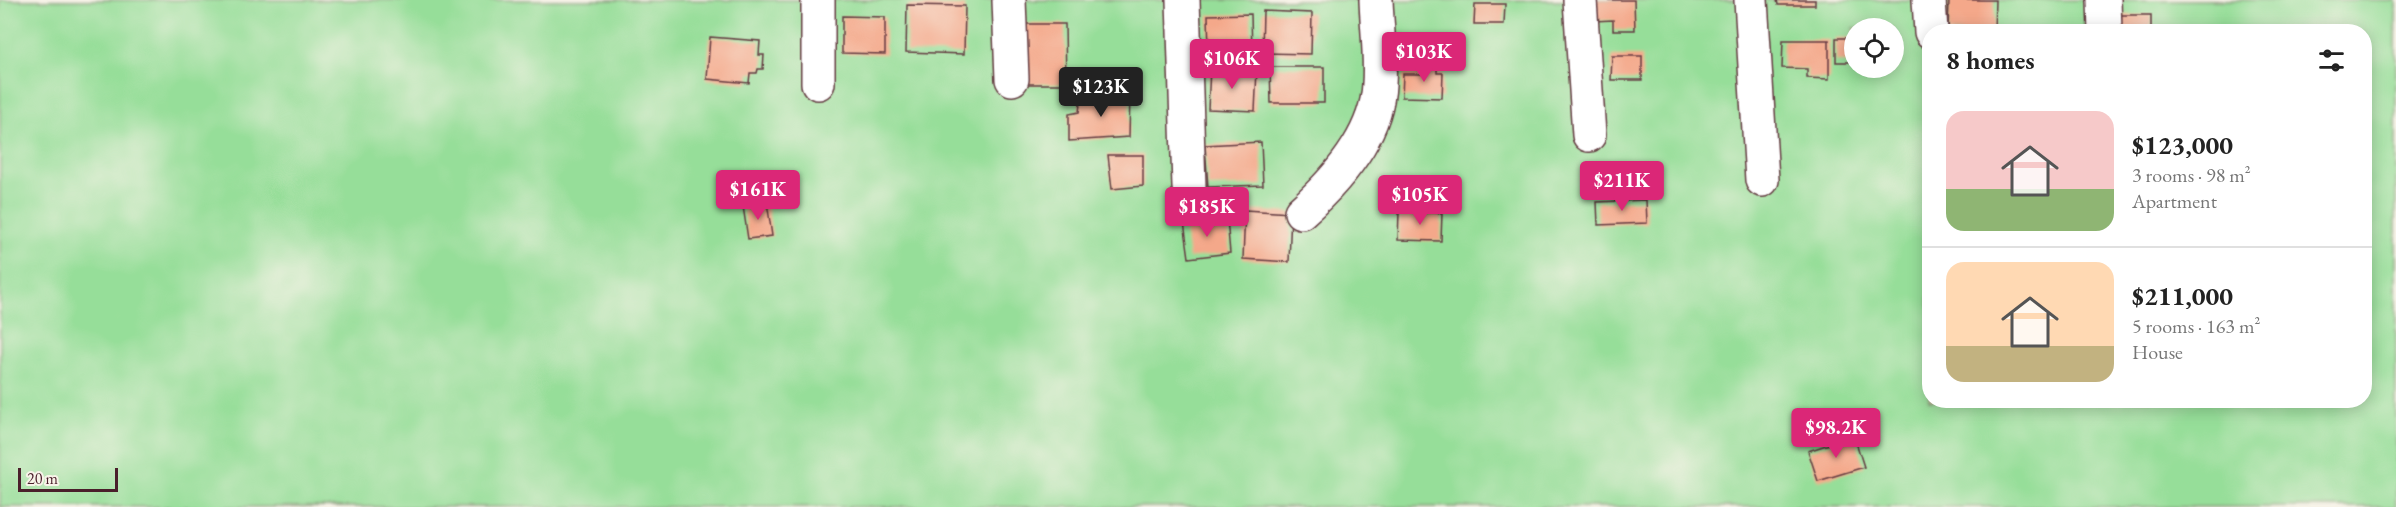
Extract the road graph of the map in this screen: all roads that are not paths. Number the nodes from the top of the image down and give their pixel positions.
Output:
1 (818, 0) edge
2 (1009, 0) edge
3 (1183, 0) edge
4 (1376, 0) edge
5 (1580, 0) edge
6 (1751, 0) edge
7 (1929, 0) edge
8 (2104, 0) edge
9 (1930, 24) edge
10 (2105, 24) edge
11 (1012, 80) dead end
12 (818, 83) dead end
13 (1589, 135) dead end
14 (1762, 180) dead end
15 (1189, 187) dead end
16 (1301, 212) dead end

1 - 12 street
2 - 11 street
3 - 15 street
4 - 16 street
5 - 13 street
6 - 14 street
7 - 9 street
8 - 10 street

